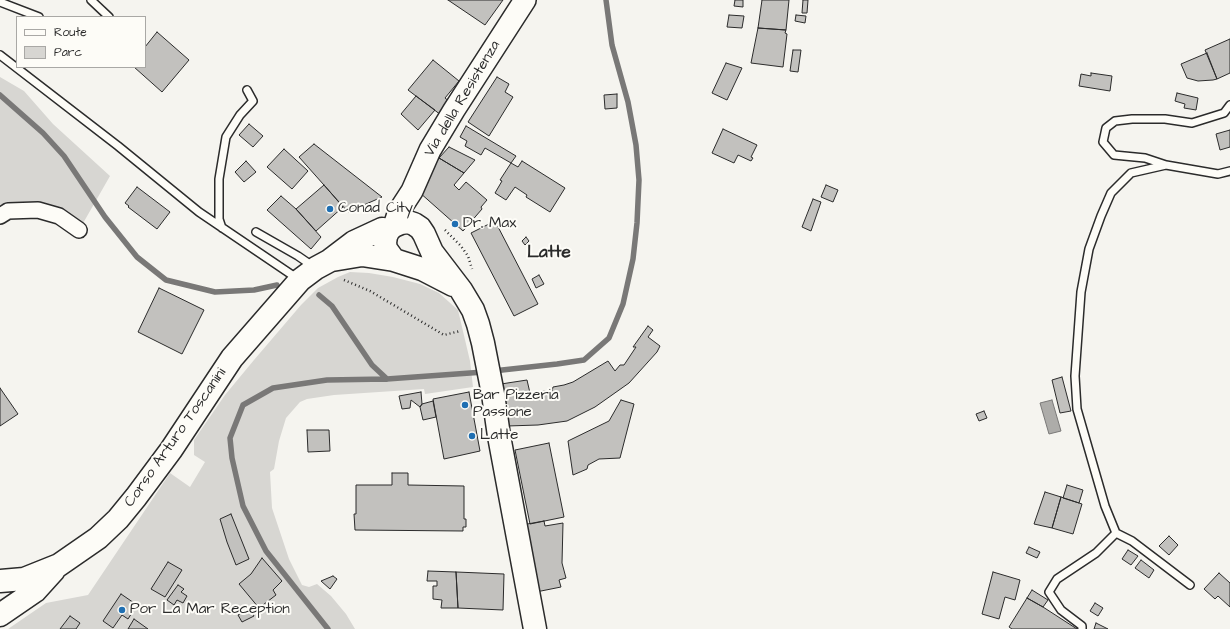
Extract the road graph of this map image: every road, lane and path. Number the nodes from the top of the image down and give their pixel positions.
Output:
1 (91, 0) edge
2 (526, 0) edge
3 (0, 2) edge
4 (36, 16) edge
5 (108, 16) edge
6 (0, 54) edge
7 (16, 66) edge
8 (18, 68) edge
9 (247, 90) dead end
10 (1230, 106) edge
11 (1166, 165) junction
12 (1230, 171) edge
13 (0, 216) edge
14 (222, 228) junction
15 (406, 228) junction
16 (79, 230) dead end
17 (256, 232) dead end
18 (401, 262) junction
19 (315, 270) junction
20 (460, 288) junction
21 (475, 336) junction
22 (1116, 533) junction
23 (59, 565) junction
24 (0, 581) edge
25 (1190, 585) dead end
26 (0, 615) edge
27 (535, 629) edge
28 (1082, 629) edge

1 - 5 lane
2 - 15 street, Via della Resistenza
3 - 4 lane
6 - 7 lane
8 - 14 lane
9 - 14 lane
10 - 11 lane
11 - 12 lane
11 - 22 lane
13 - 16 street
14 - 19 lane
15 - 18 main road
15 - 18 main road
15 - 19 main road, Corso Arturo Toscanini
15 - 20 main road
17 - 19 lane
18 - 19 main road
18 - 20 main road
19 - 21 path
19 - 23 main road, Corso Arturo Toscanini
20 - 21 main road
21 - 27 main road
22 - 25 lane
22 - 28 lane
23 - 24 main road, Corso Arturo Toscanini
23 - 26 main road

